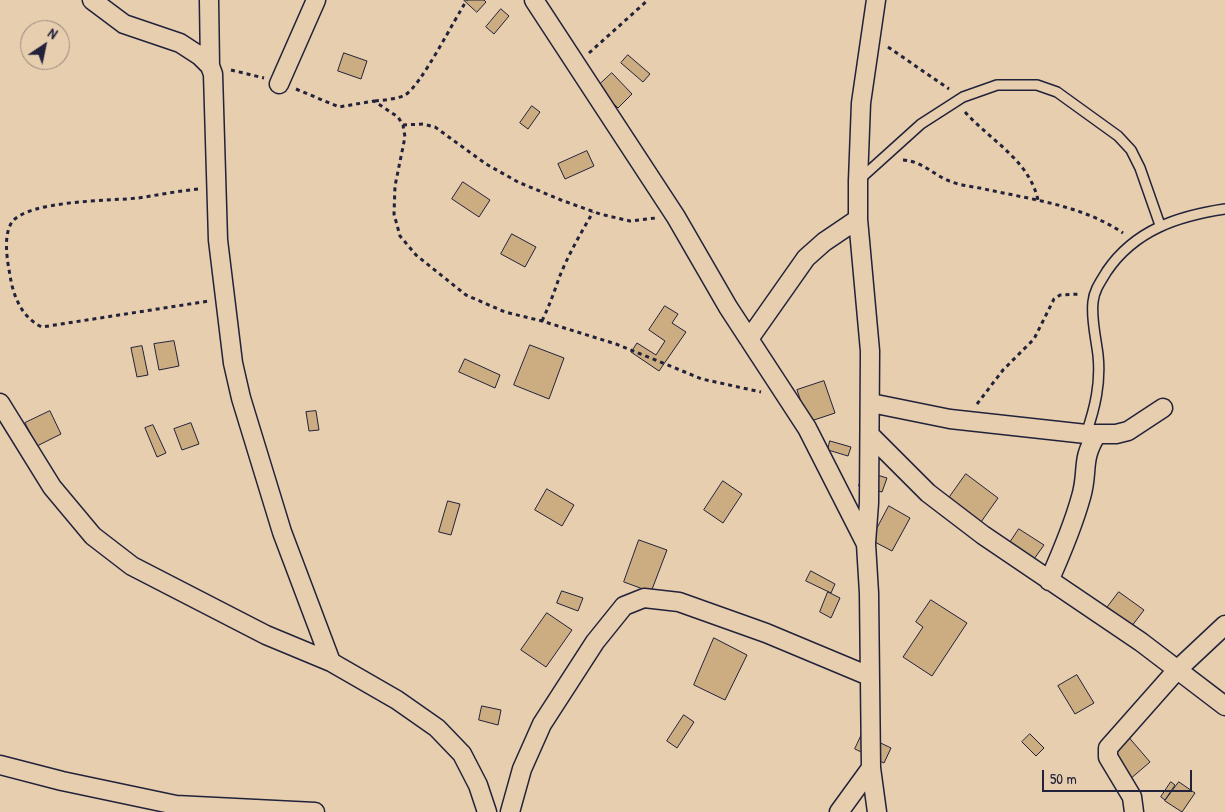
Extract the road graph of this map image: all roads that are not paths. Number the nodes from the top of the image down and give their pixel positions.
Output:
1 (92, 0) edge
2 (209, 0) edge
3 (316, 0) edge
4 (534, 0) edge
5 (877, 1) edge
6 (210, 66) junction
7 (279, 84) road end
8 (858, 181) junction
9 (1225, 209) edge
10 (858, 218) junction
11 (1160, 225) junction
12 (749, 339) junction
13 (0, 403) edge
14 (871, 403) junction
15 (1164, 408) dead end
16 (1091, 434) junction
17 (871, 436) junction
18 (866, 544) junction
19 (1049, 581) junction
20 (1225, 625) edge
21 (331, 662) junction
22 (1177, 670) junction
23 (869, 676) junction
24 (1225, 706) edge
25 (0, 765) edge
26 (871, 768) junction
27 (171, 808) edge
28 (315, 812) edge
29 (487, 812) edge
30 (510, 812) edge
31 (839, 812) edge
32 (877, 812) edge
33 (1134, 812) edge

1 - 6 street
2 - 6 street
3 - 7 street
4 - 12 street
5 - 8 street
6 - 21 street
8 - 10 street
8 - 11 lane
9 - 11 lane
10 - 12 street
10 - 14 street
11 - 16 lane
12 - 18 street
13 - 21 street
14 - 16 street
14 - 17 street
15 - 16 street
16 - 19 street
17 - 18 street
17 - 19 street
18 - 23 street
19 - 22 street
20 - 22 street
21 - 29 street
22 - 24 street
22 - 33 street
23 - 26 street
23 - 30 street
25 - 27 street
26 - 31 street
26 - 32 street
27 - 28 street

